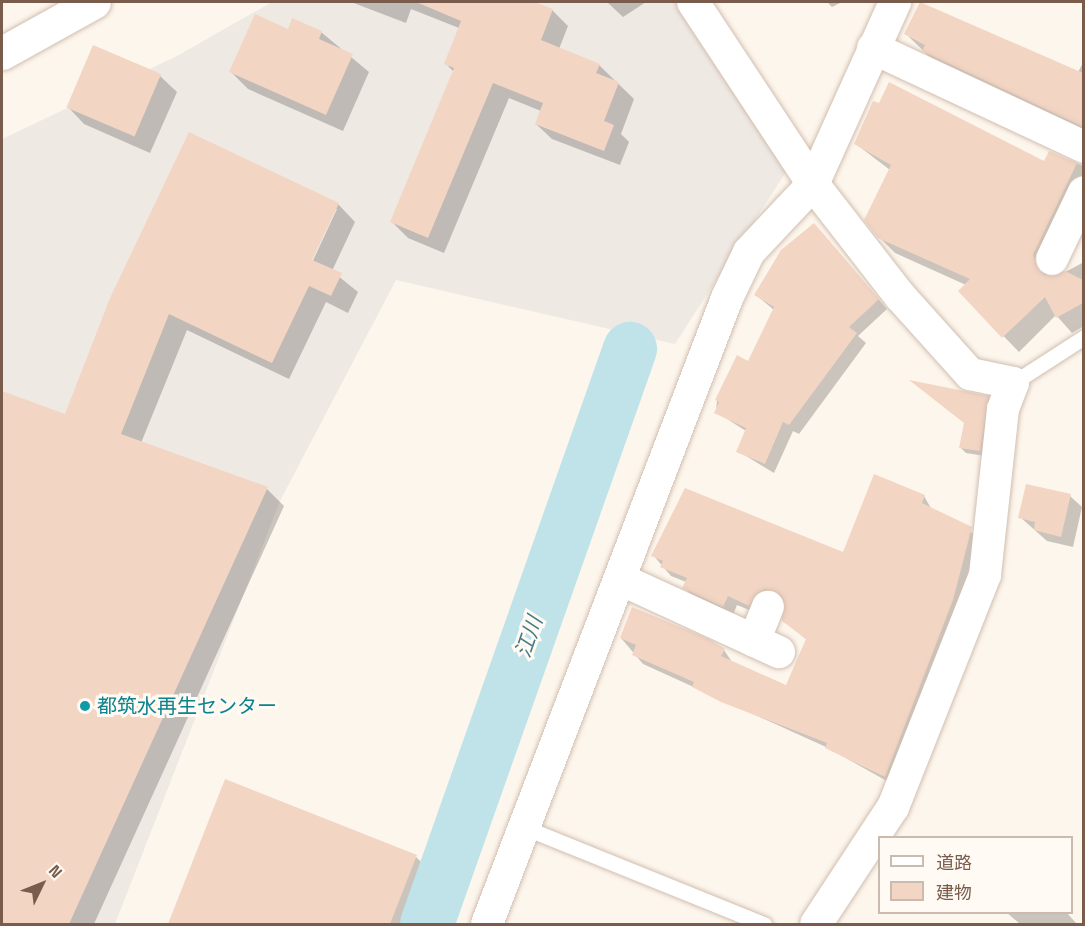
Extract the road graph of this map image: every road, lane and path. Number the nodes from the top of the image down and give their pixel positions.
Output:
1 (94, 2) edge
2 (693, 2) edge
3 (895, 2) edge
4 (873, 48) junction
5 (2, 53) edge
6 (1083, 147) edge
7 (813, 184) junction
8 (1083, 192) edge
9 (1052, 260) dead end
10 (1083, 337) edge
11 (1014, 383) junction
12 (620, 579) junction
13 (768, 607) dead end
14 (526, 828) junction
15 (487, 924) edge
16 (764, 924) edge
17 (816, 924) edge

1 - 5 street
2 - 7 street
3 - 4 street
4 - 6 street
4 - 7 street
7 - 11 street
7 - 12 street
8 - 9 street
10 - 11 lane
11 - 17 street
12 - 13 street
12 - 14 street
14 - 15 street
14 - 16 lane

